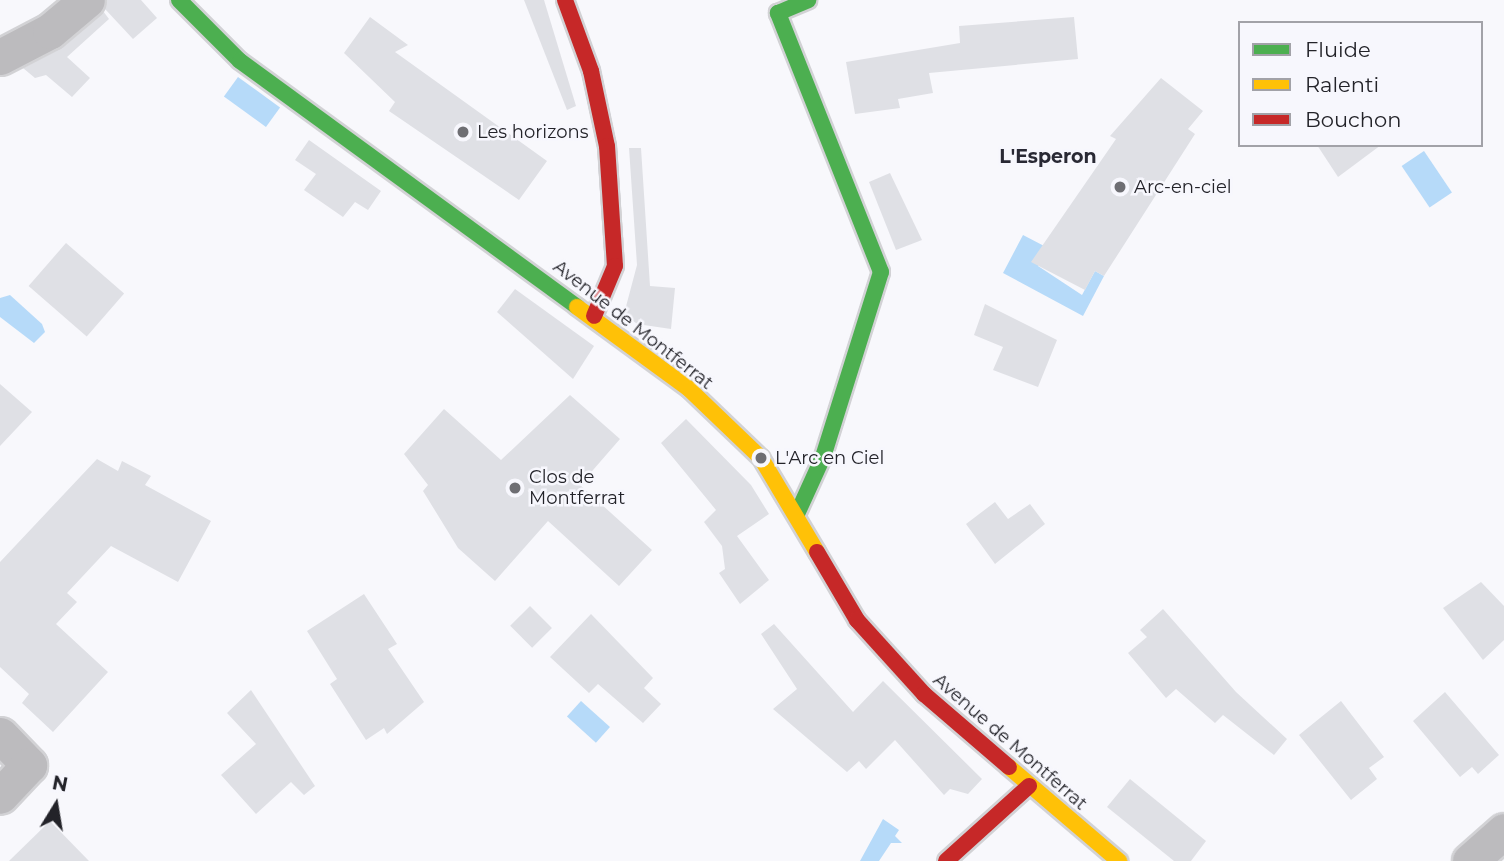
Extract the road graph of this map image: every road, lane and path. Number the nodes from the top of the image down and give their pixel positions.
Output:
1 (87, 0) edge
2 (179, 0) edge
3 (565, 0) edge
4 (808, 0) edge
5 (0, 57) edge
6 (594, 316) junction
7 (797, 514) junction
8 (0, 735) edge
9 (1029, 786) junction
10 (0, 796) edge
11 (1504, 831) edge
12 (946, 861) edge
13 (1119, 861) edge
14 (1470, 861) edge

1 - 5 street
2 - 6 street, Avenue de Montferrat
3 - 6 street
4 - 7 street
6 - 7 street, Avenue de Montferrat
7 - 9 street, Avenue de Montferrat
8 - 10 street
9 - 12 street
9 - 13 street, Avenue de Montferrat
11 - 14 street

